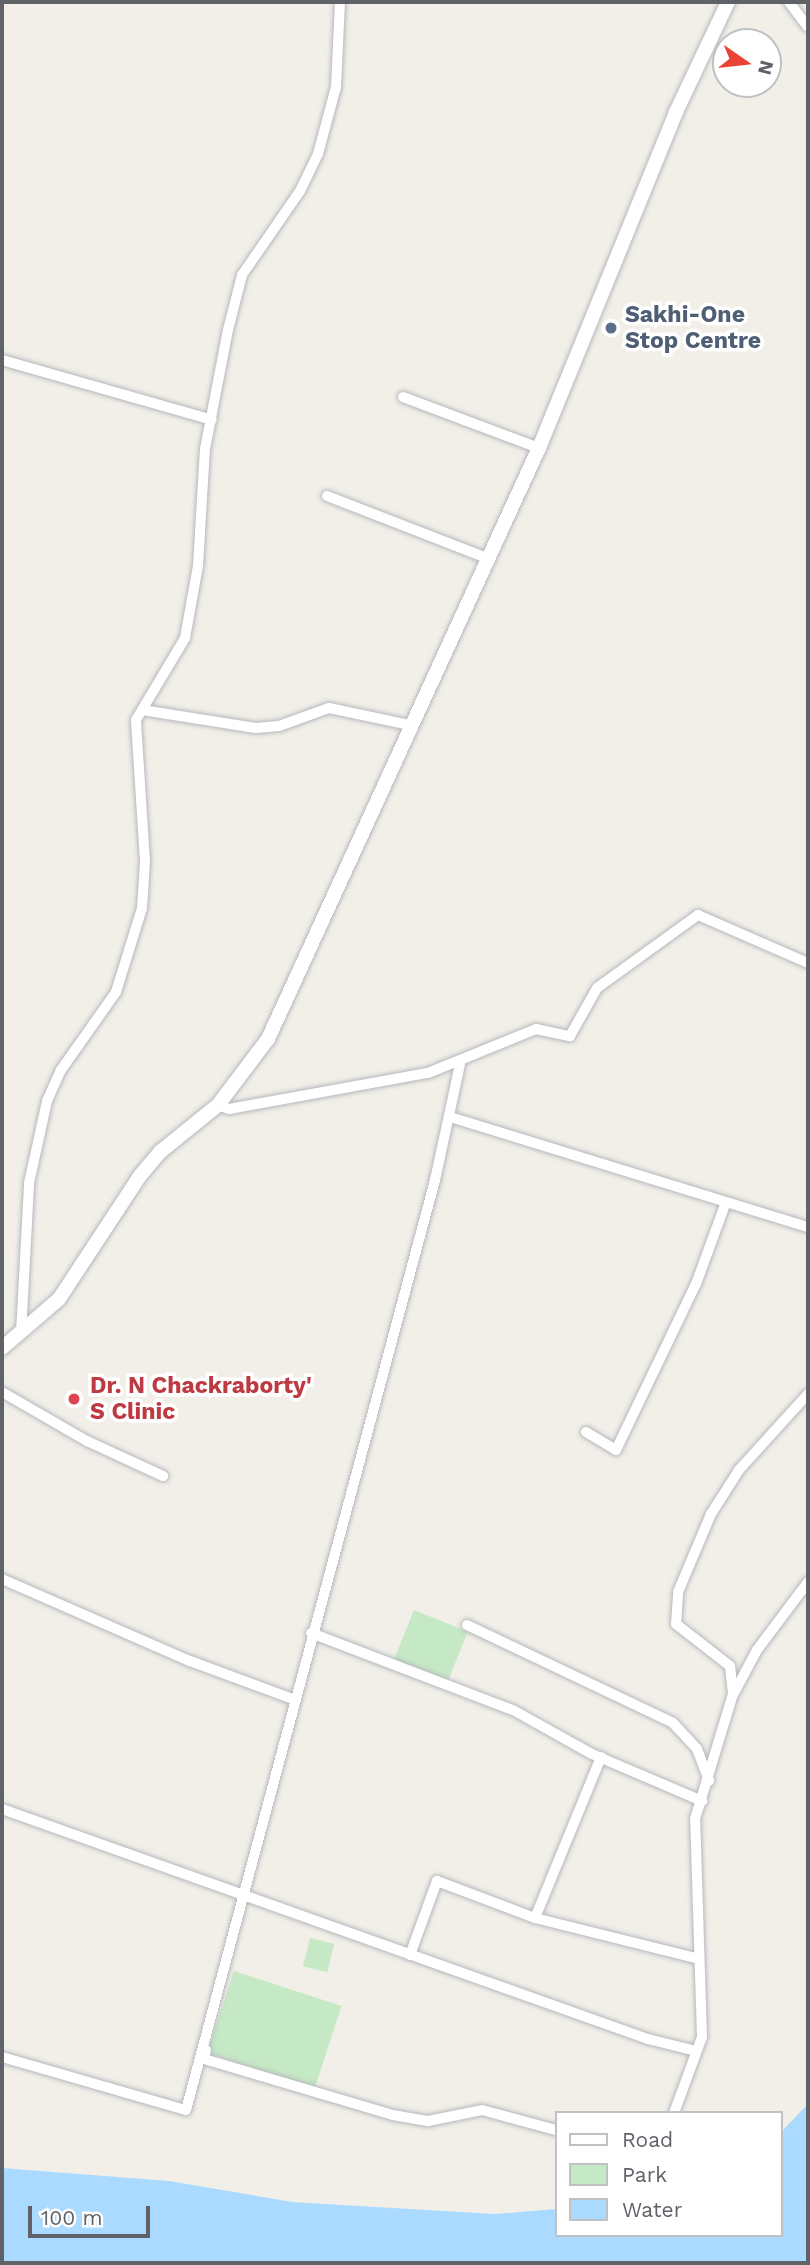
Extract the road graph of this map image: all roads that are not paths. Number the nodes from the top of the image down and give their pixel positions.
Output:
1 (340, 2) edge
2 (728, 2) edge
3 (789, 2) edge
4 (808, 27) edge
5 (2, 360) edge
6 (402, 397) dead end
7 (212, 421) junction
8 (539, 448) junction
9 (327, 496) dead end
10 (487, 558) junction
11 (142, 710) junction
12 (410, 725) junction
13 (808, 962) edge
14 (460, 1064) junction
15 (218, 1105) junction
16 (450, 1117) junction
17 (726, 1202) junction
18 (808, 1227) edge
19 (21, 1333) junction
20 (2, 1348) edge
21 (2, 1392) edge
22 (808, 1394) edge
23 (586, 1432) dead end
24 (163, 1476) dead end
25 (2, 1579) edge
26 (808, 1582) edge
27 (467, 1625) dead end
28 (311, 1633) junction
29 (733, 1694) junction
30 (293, 1699) junction
31 (601, 1757) junction
32 (709, 1781) junction
33 (702, 1801) junction
34 (2, 1809) edge
35 (240, 1893) junction
36 (535, 1918) junction
37 (410, 1955) junction
38 (696, 1958) junction
39 (696, 2051) junction
40 (2, 2057) edge
41 (675, 2111) edge
42 (554, 2129) edge

1 - 7 street
2 - 8 main road
3 - 4 street
5 - 7 street
6 - 8 street
7 - 11 street
8 - 10 main road
9 - 10 street
10 - 12 main road
11 - 12 street
11 - 19 street
12 - 15 main road
13 - 14 street
14 - 15 street
14 - 16 street
15 - 19 main road
16 - 17 street
16 - 28 street
17 - 18 street
17 - 23 street
19 - 20 main road
21 - 24 street
22 - 29 street
25 - 30 street
26 - 29 street
27 - 32 street
28 - 30 street
28 - 31 street
29 - 32 street
30 - 35 street
31 - 33 street
31 - 36 street
32 - 33 street
33 - 38 street
34 - 35 street
35 - 37 street
35 - 40 street
35 - 42 street
36 - 37 street
36 - 38 street
37 - 39 street
38 - 39 street
39 - 41 street

